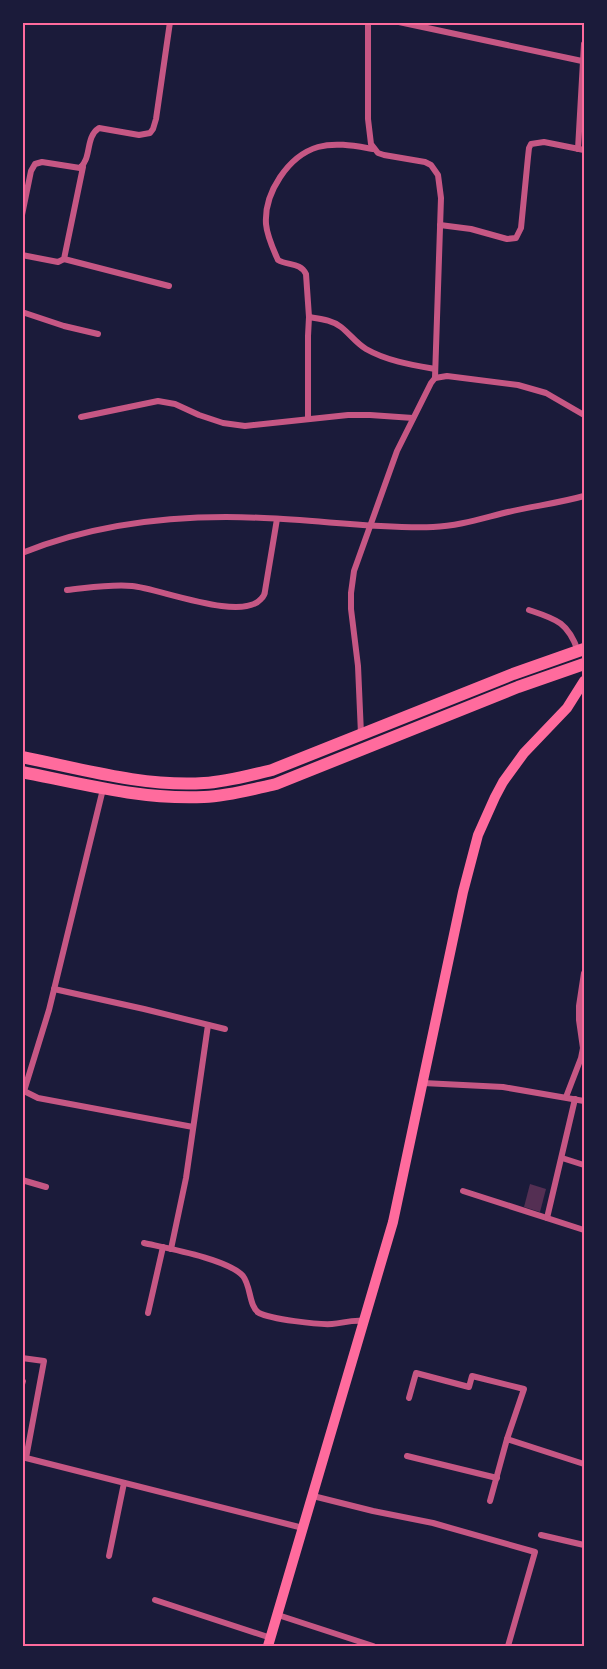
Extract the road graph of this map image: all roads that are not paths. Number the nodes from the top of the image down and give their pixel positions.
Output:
1 (170, 22) edge
2 (368, 22) edge
3 (399, 22) edge
4 (585, 44) edge
5 (582, 61) junction
6 (374, 149) junction
7 (581, 150) edge
8 (83, 167) junction
9 (22, 215) edge
10 (440, 225) junction
11 (22, 255) edge
12 (64, 259) junction
13 (169, 286) dead end
14 (22, 312) edge
15 (309, 317) junction
16 (98, 334) dead end
17 (435, 369) junction
18 (435, 378) junction
19 (585, 415) edge
20 (81, 417) dead end
21 (413, 418) junction
22 (308, 419) junction
23 (585, 496) edge
24 (277, 519) junction
25 (372, 525) junction
26 (22, 553) edge
27 (67, 590) dead end
28 (529, 610) dead end
29 (581, 650) edge
30 (585, 664) edge
31 (585, 681) edge
32 (401, 718) junction
33 (408, 730) junction
34 (361, 734) junction
35 (22, 757) edge
36 (22, 772) edge
37 (103, 788) junction
38 (585, 973) edge
39 (54, 989) junction
40 (208, 1025) junction
41 (225, 1029) dead end
42 (583, 1029) edge
43 (423, 1083) junction
44 (566, 1097) junction
45 (575, 1099) junction
46 (585, 1101) edge
47 (193, 1127) junction
48 (562, 1158) junction
49 (585, 1165) edge
50 (22, 1180) edge
51 (46, 1188) dead end
52 (463, 1191) dead end
53 (547, 1218) junction
54 (585, 1230) edge
55 (144, 1243) dead end
56 (167, 1248) junction
57 (148, 1313) dead end
58 (363, 1321) junction
59 (22, 1358) edge
60 (22, 1381) edge
61 (22, 1388) edge
62 (409, 1398) dead end
63 (507, 1439) junction
64 (406, 1456) dead end
65 (24, 1457) edge
66 (585, 1464) edge
67 (497, 1478) junction
68 (124, 1483) junction
69 (313, 1496) junction
70 (490, 1501) dead end
71 (304, 1528) junction
72 (541, 1534) dead end
73 (585, 1545) edge
74 (109, 1556) dead end
75 (155, 1600) dead end
76 (278, 1615) junction
77 (269, 1642) edge
78 (373, 1647) edge
79 (508, 1647) edge

1 - 8 street
2 - 6 street
3 - 5 street
4 - 5 street
5 - 7 street
6 - 10 street
6 - 15 street
7 - 10 street
8 - 9 street
8 - 12 street
10 - 17 street
11 - 12 street
12 - 13 street
14 - 16 street
15 - 17 street
15 - 22 street
17 - 18 street
18 - 19 street
18 - 21 street
20 - 22 street
21 - 22 street
21 - 25 street
23 - 25 street
24 - 25 street
24 - 26 street
24 - 27 street
25 - 34 street
28 - 29 street
29 - 32 highway
30 - 33 highway
31 - 43 main road
32 - 33 highway
32 - 34 highway
33 - 37 highway
34 - 35 highway
36 - 37 highway
37 - 39 street
38 - 42 street
39 - 40 street
39 - 47 street
40 - 41 street
40 - 47 street
42 - 44 street
43 - 44 street
43 - 58 main road
44 - 45 street
45 - 46 street
45 - 48 street
47 - 56 street
48 - 49 street
48 - 53 street
50 - 51 street
52 - 53 street
53 - 54 street
55 - 56 street
56 - 57 street
56 - 58 street
58 - 69 main road
59 - 65 street
60 - 61 lane
62 - 63 street
63 - 66 street
63 - 67 street
64 - 67 street
65 - 68 street
67 - 70 street
68 - 71 street
68 - 74 street
69 - 71 main road
69 - 79 street
71 - 76 main road
72 - 73 street
75 - 77 street
76 - 77 main road
76 - 78 street

